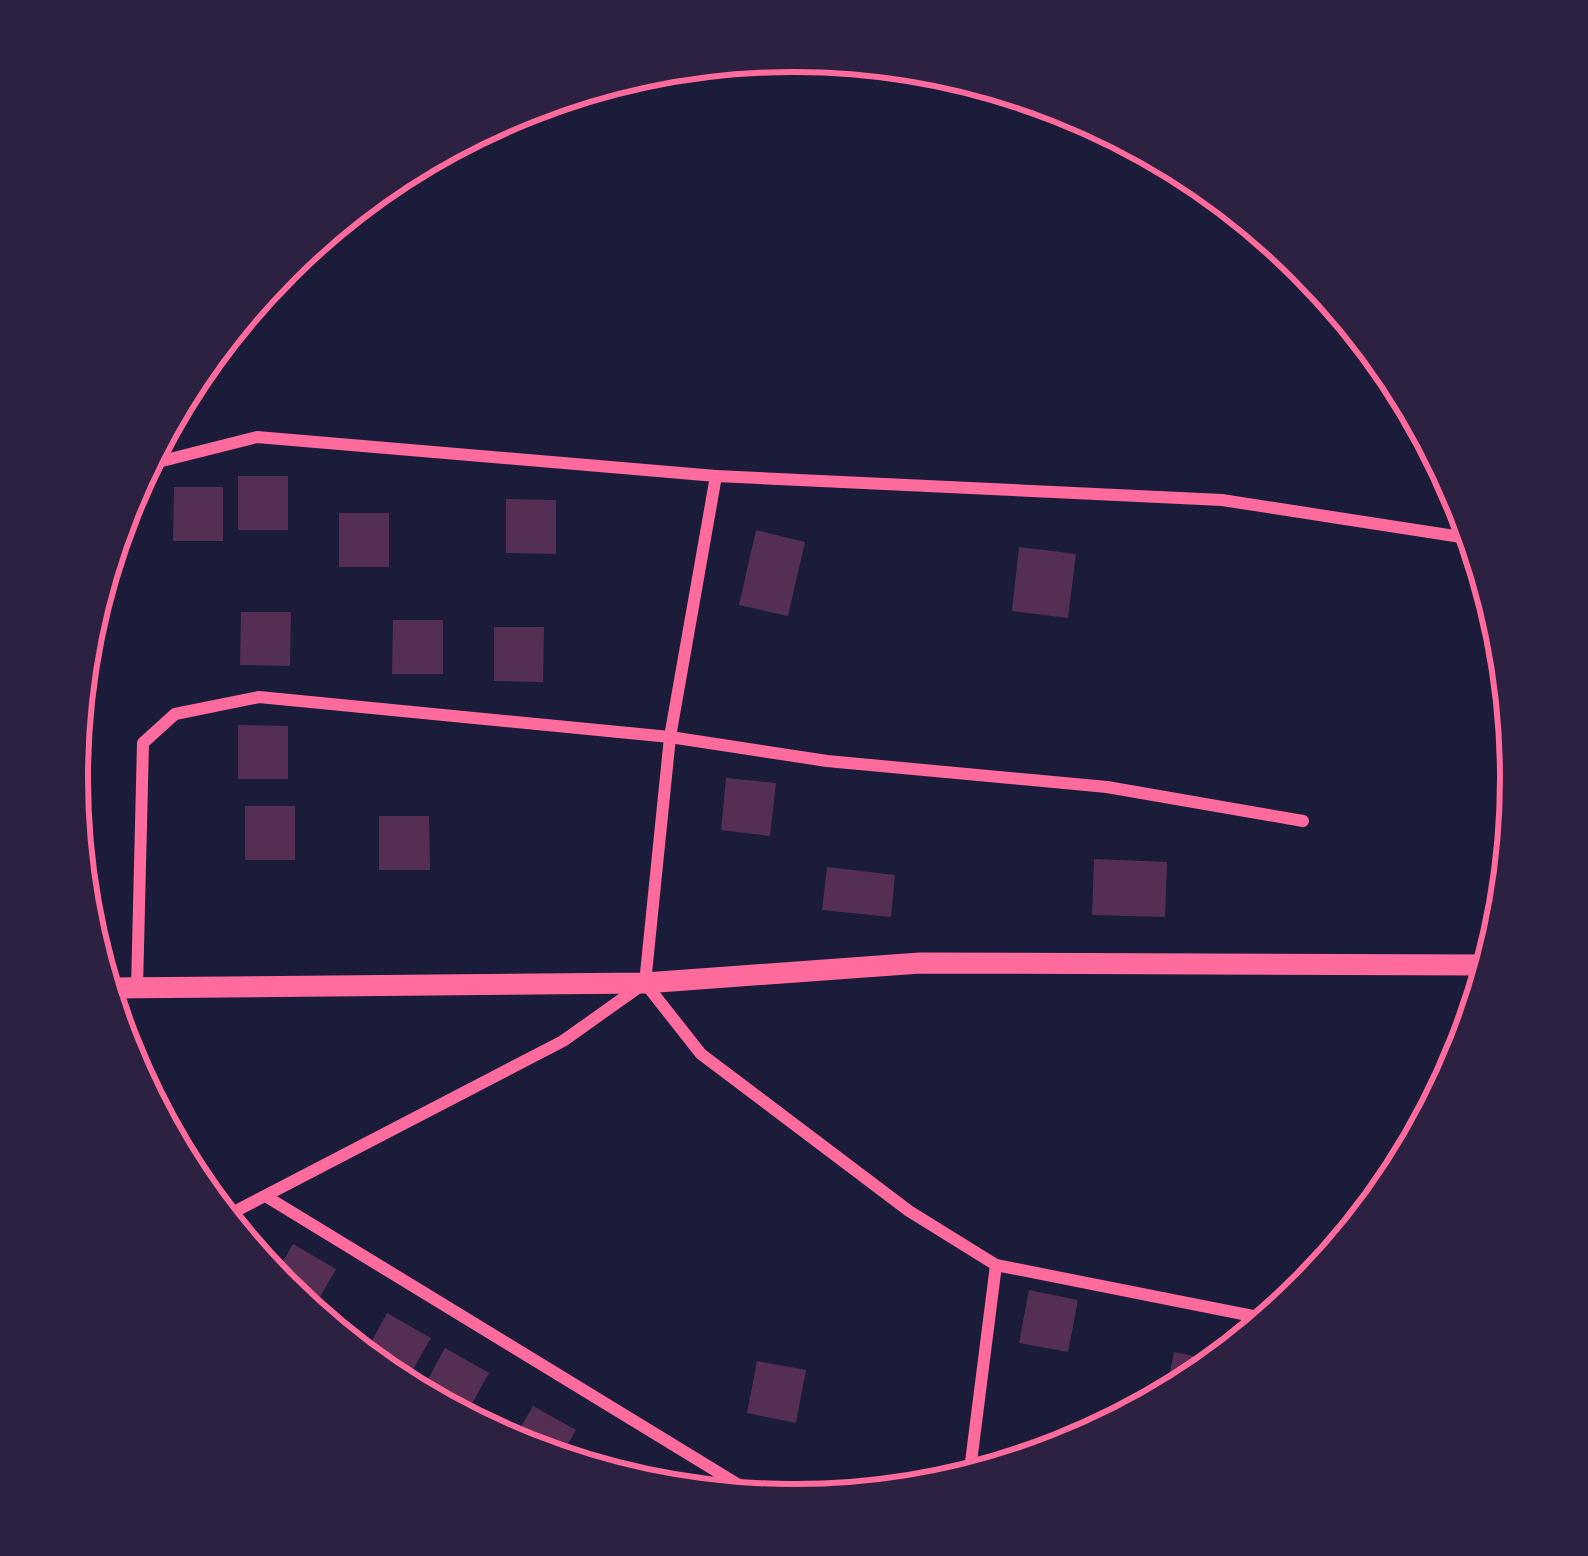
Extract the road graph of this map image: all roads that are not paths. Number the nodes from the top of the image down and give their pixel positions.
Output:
1 (164, 460) edge
2 (716, 476) junction
3 (1457, 536) edge
4 (670, 737) junction
5 (1303, 821) dead end
6 (1475, 965) edge
7 (645, 983) junction
8 (120, 988) edge
9 (137, 988) junction
10 (267, 1197) junction
11 (237, 1211) edge
12 (996, 1265) junction
13 (1252, 1315) edge
14 (971, 1461) edge
15 (730, 1480) edge

1 - 2 street
2 - 3 street
2 - 4 street
4 - 5 street
4 - 7 street
4 - 9 street
6 - 7 street
7 - 9 street
7 - 10 street
7 - 12 street
8 - 9 street
10 - 11 street
10 - 15 street
12 - 13 street
12 - 14 street

